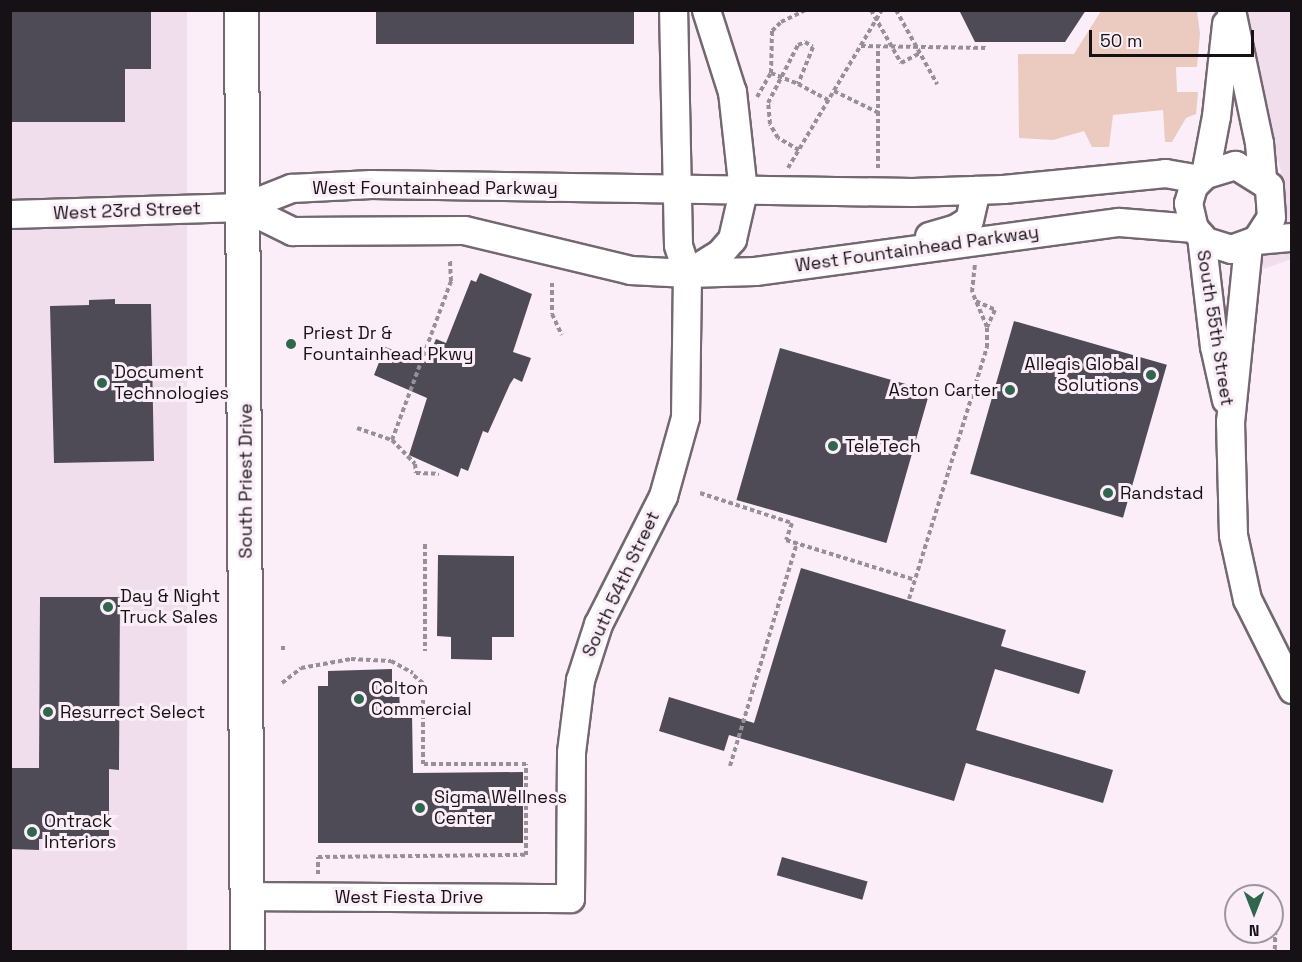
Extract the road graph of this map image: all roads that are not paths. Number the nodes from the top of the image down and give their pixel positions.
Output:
1 (241, 10) edge
2 (673, 10) edge
3 (706, 10) edge
4 (1229, 10) edge
5 (1202, 177) junction
6 (1274, 185) edge
7 (677, 189) junction
8 (743, 190) junction
9 (976, 190) junction
10 (243, 207) junction
11 (10, 214) edge
12 (1197, 232) junction
13 (1292, 237) edge
14 (1252, 242) junction
15 (887, 255) junction
16 (687, 273) junction
17 (1230, 421) junction
18 (1292, 690) edge
19 (248, 896) junction
20 (570, 898) joint
21 (247, 951) edge

1 - 10 main road, South Priest Drive
2 - 7 street
3 - 8 street
4 - 5 street
4 - 6 street
5 - 6 street
5 - 9 street, West Fountainhead Parkway
5 - 12 street
6 - 14 street
7 - 8 street, West Fountainhead Parkway
7 - 10 street, West Fountainhead Parkway
7 - 16 street
8 - 9 street, West Fountainhead Parkway
8 - 16 street
9 - 15 street
10 - 11 street, West 23rd Street
10 - 16 street, West Fountainhead Parkway
10 - 19 main road, South Priest Drive
12 - 14 street
12 - 15 street, West Fountainhead Parkway
12 - 17 street, South 55th Street
13 - 14 street
14 - 17 street, South 55th Street
15 - 16 street, West Fountainhead Parkway
16 - 20 street, South 54th Street
17 - 18 street, South 55th Street
19 - 20 street, West Fiesta Drive
19 - 21 main road, South Priest Drive

